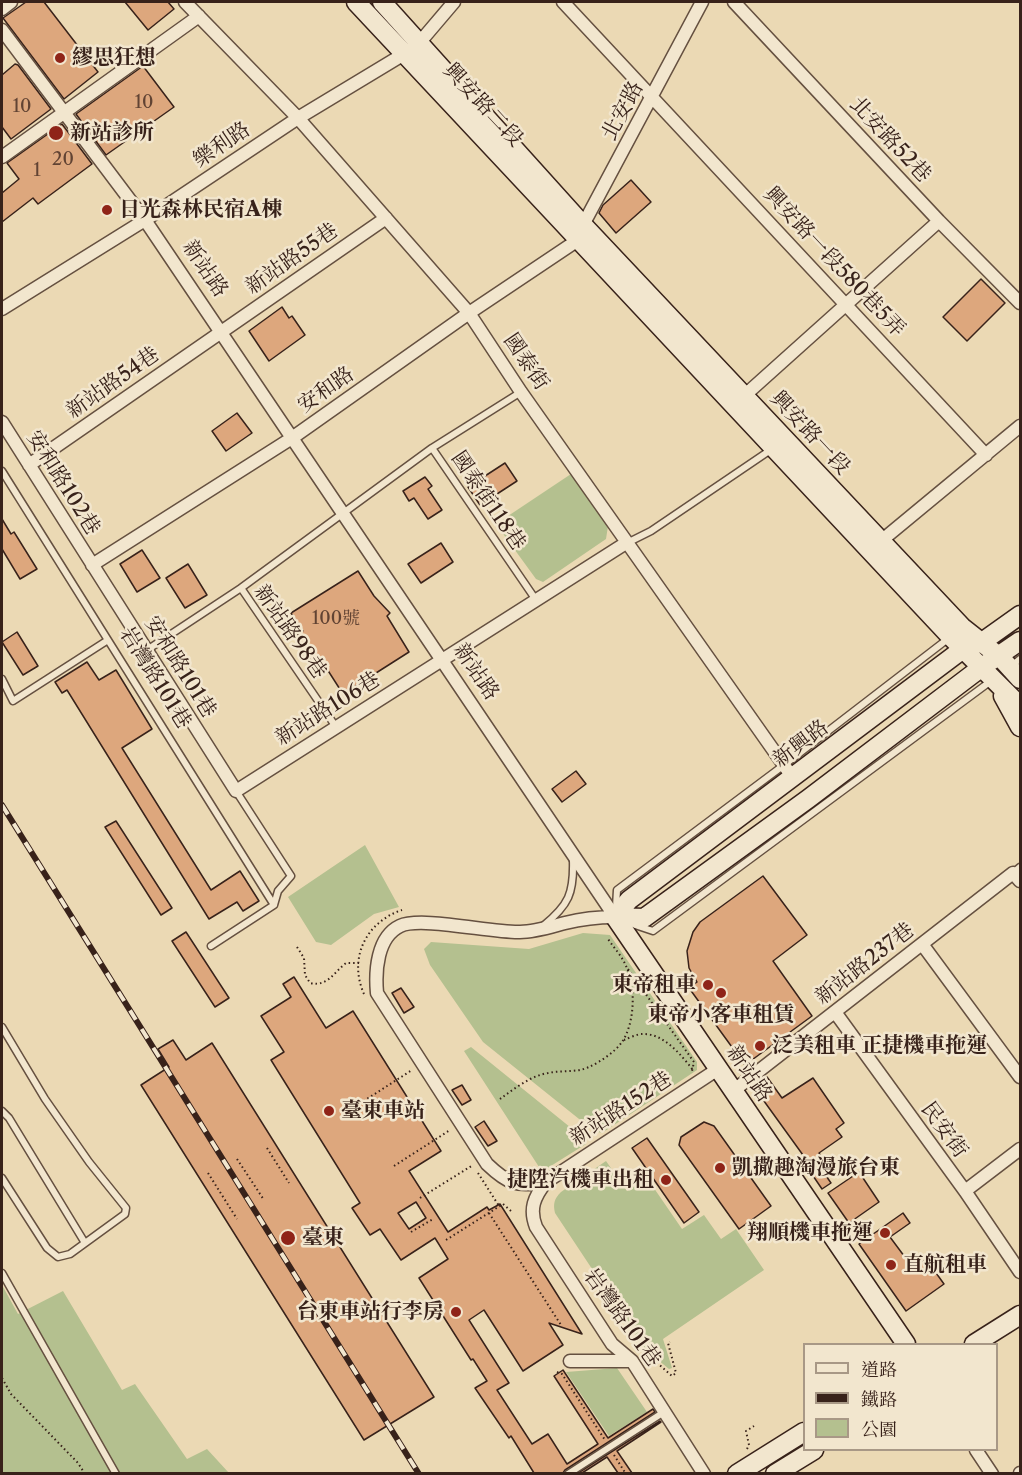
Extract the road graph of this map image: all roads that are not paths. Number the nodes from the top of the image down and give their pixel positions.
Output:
1 (11, 2) edge
2 (185, 2) edge
3 (356, 2) edge
4 (382, 2) edge
5 (454, 2) edge
6 (563, 2) edge
7 (702, 2) edge
8 (734, 2) edge
9 (2, 9) edge
10 (199, 16) junction
11 (2, 30) edge
12 (420, 42) junction
13 (404, 54) junction
14 (653, 96) junction
15 (62, 113) junction
16 (298, 118) junction
17 (2, 157) edge
18 (386, 218) junction
19 (145, 220) junction
20 (939, 221) junction
21 (580, 232) junction
22 (1020, 303) edge
23 (846, 304) junction
24 (2, 309) edge
25 (469, 313) junction
26 (220, 333) junction
27 (521, 392) junction
28 (744, 396) junction
29 (2, 422) edge
30 (1020, 426) edge
31 (292, 438) junction
32 (432, 448) junction
33 (773, 448) junction
34 (986, 455) junction
35 (29, 465) junction
36 (2, 471) edge
37 (343, 513) junction
38 (881, 540) junction
39 (626, 543) junction
40 (92, 565) junction
41 (241, 588) junction
42 (536, 600) junction
43 (1020, 615) edge
44 (958, 637) junction
45 (108, 640) junction
46 (1020, 641) edge
47 (982, 642) junction
48 (147, 651) junction
49 (441, 660) junction
50 (1014, 667) edge
51 (988, 673) junction
52 (2, 679) edge
53 (1020, 706) edge
54 (336, 727) junction
55 (1020, 727) edge
56 (788, 772) junction
57 (236, 790) junction
58 (573, 857) junction
59 (1018, 874) edge
60 (274, 906) junction
61 (615, 917) junction
62 (536, 931) junction
63 (922, 944) junction
64 (211, 946) dead end
65 (835, 1012) junction
66 (2, 1027) edge
67 (718, 1069) junction
68 (1020, 1077) edge
69 (733, 1091) junction
70 (2, 1111) edge
71 (1020, 1149) edge
72 (2, 1179) edge
73 (546, 1182) junction
74 (965, 1191) junction
75 (85, 1243) junction
76 (1020, 1272) edge
77 (2, 1273) edge
78 (1020, 1315) edge
79 (905, 1343) edge
80 (976, 1343) edge
81 (637, 1358) junction
82 (570, 1361) dead end
83 (664, 1412) junction
84 (803, 1432) edge
85 (811, 1451) edge
86 (977, 1451) edge
87 (747, 1466) edge
88 (116, 1473) edge
89 (568, 1473) edge
90 (704, 1473) edge
91 (775, 1473) edge
92 (992, 1473) edge

1 - 9 street
2 - 10 street, 國泰街
3 - 13 street, 興安路二段
4 - 12 street, 興安路二段
5 - 12 street, 樂利路
6 - 14 street, 興安路一段580巷5弄
7 - 14 street, 北安路
8 - 20 street, 北安路52巷
10 - 15 street
10 - 16 street, 國泰街
11 - 15 street, 新站路
12 - 13 street, 樂利路
12 - 21 street, 興安路二段
13 - 16 street, 樂利路
13 - 21 street, 興安路二段
14 - 21 street, 北安路
14 - 23 street, 興安路一段580巷5弄
15 - 17 street
15 - 19 street, 新站路
16 - 18 street, 國泰街
16 - 19 street, 樂利路
18 - 25 street, 國泰街
18 - 26 street, 新站路55巷
19 - 24 street, 樂利路
19 - 26 street, 新站路
20 - 22 street, 北安路52巷
20 - 23 street
21 - 25 street, 安和路
21 - 28 street, 興安路一段
21 - 33 street, 興安路一段
23 - 28 street
23 - 34 street, 興安路一段580巷5弄
25 - 27 street, 國泰街
25 - 31 street, 安和路
26 - 31 street, 新站路
26 - 35 street, 新站路54巷
27 - 32 lane, 國泰街118巷
27 - 39 street, 國泰街
28 - 38 street, 興安路一段
29 - 35 street, 安和路102巷
30 - 34 street
31 - 37 street, 新站路
31 - 40 street, 安和路
32 - 37 lane
32 - 42 lane, 國泰街118巷
33 - 39 lane
33 - 44 street, 興安路一段
34 - 38 street
35 - 40 street, 安和路102巷
36 - 45 lane, 岩灣路101巷
37 - 41 lane
37 - 49 street, 新站路
38 - 44 street, 興安路一段
39 - 42 street, 新站路106巷
39 - 56 street, 國泰街
40 - 48 street, 安和路101巷
41 - 48 lane, 新站路98巷
41 - 54 lane, 新站路98巷
42 - 49 street, 新站路106巷
43 - 47 street, 新興路
44 - 47 street, 新興路
44 - 51 street, 興安路一段
44 - 56 street, 新興路
45 - 52 lane
45 - 60 lane, 岩灣路101巷
46 - 50 street
47 - 50 street
48 - 57 street, 安和路101巷
49 - 54 street, 新站路106巷
49 - 58 street, 新站路
50 - 51 street
51 - 53 street, 興安路一段
51 - 55 street, 興安路一段
51 - 61 street
54 - 57 street, 新站路106巷
56 - 61 street, 新興路
57 - 60 lane
58 - 61 street, 新站路
58 - 62 lane
59 - 63 street, 新站路237巷
60 - 64 lane
61 - 62 street
61 - 67 street, 新站路
62 - 73 street
63 - 65 street, 新站路237巷
63 - 68 street
65 - 69 street, 新站路237巷
65 - 74 street, 民安街
66 - 75 lane
67 - 69 street, 新站路
67 - 73 street, 新站路152巷
69 - 79 street, 新站路
70 - 75 lane
71 - 74 street
72 - 75 lane
73 - 81 street, 岩灣路101巷
74 - 76 street, 民安街
77 - 88 lane
78 - 80 street
81 - 82 street
81 - 83 street, 岩灣路101巷
83 - 89 lane
83 - 90 street, 岩灣路101巷
84 - 87 street
85 - 91 street
86 - 92 street

